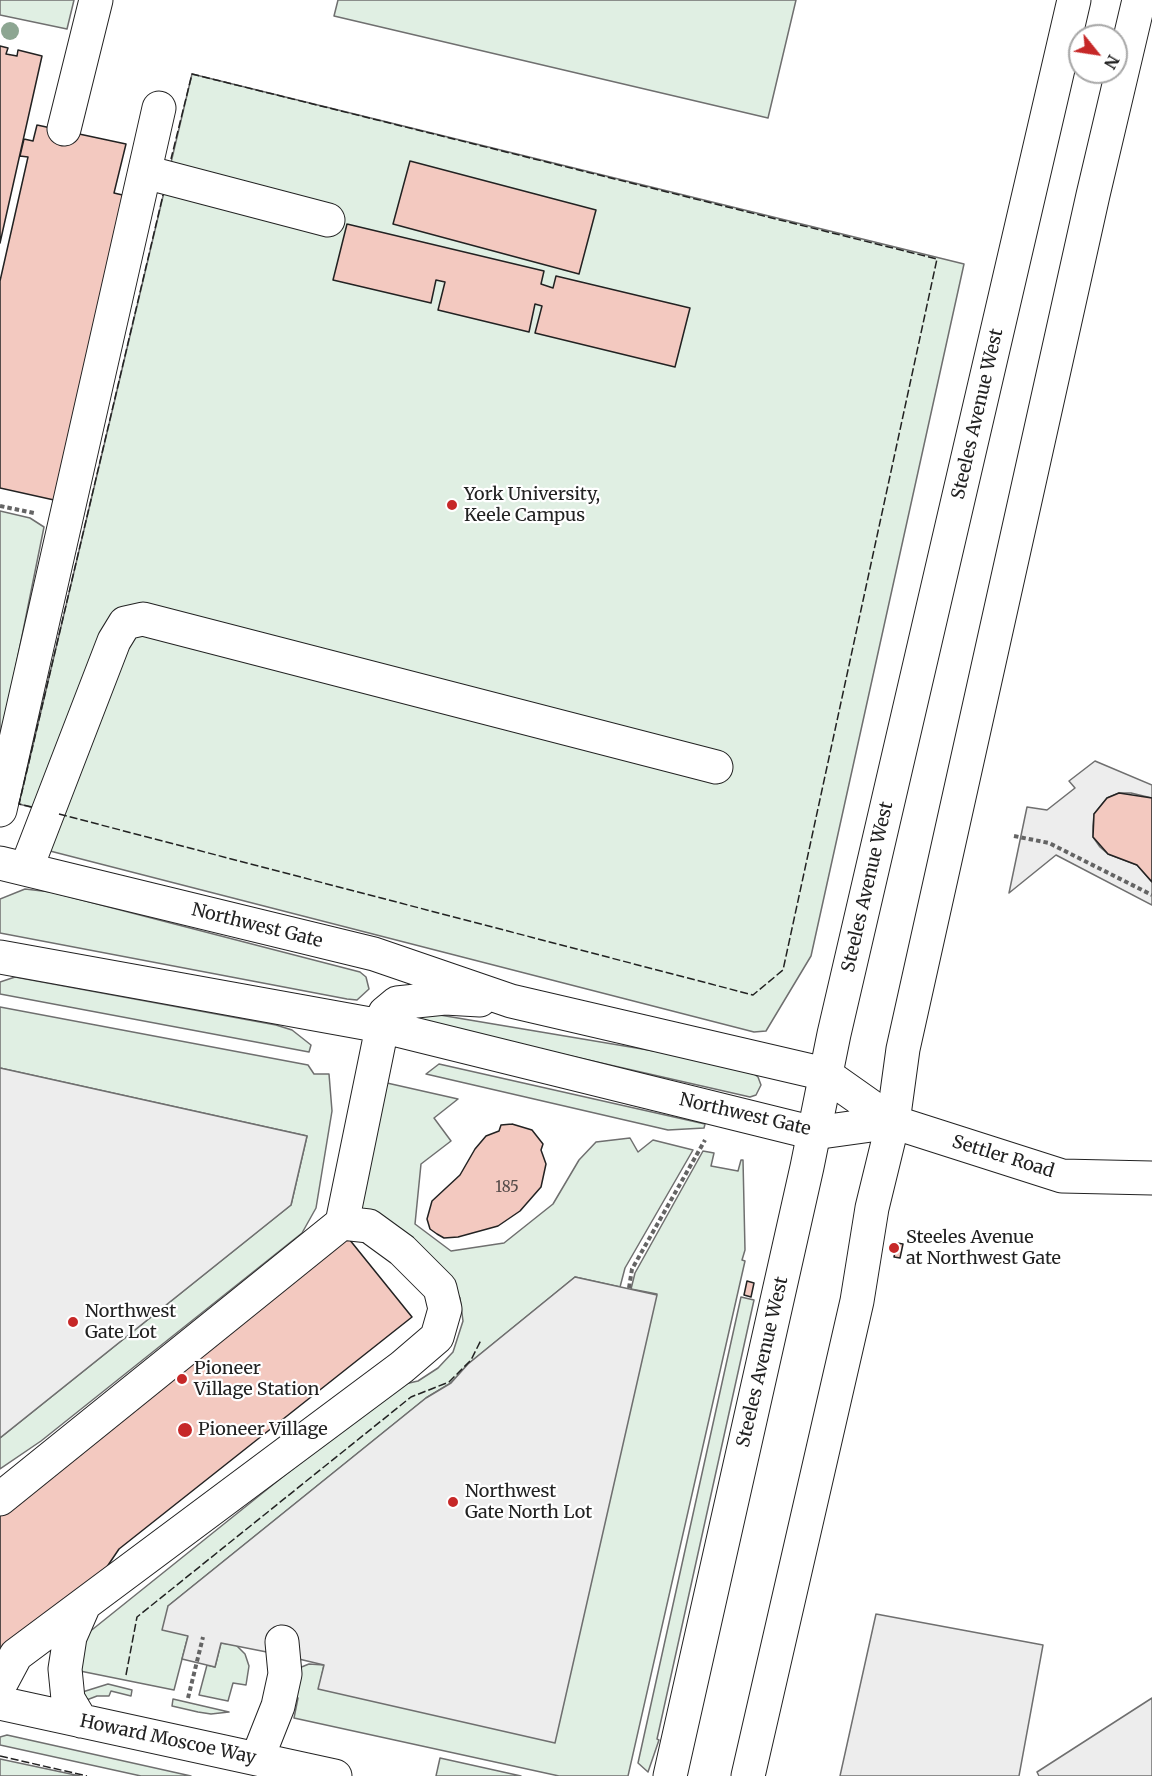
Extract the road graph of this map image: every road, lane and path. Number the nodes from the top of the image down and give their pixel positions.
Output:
1 (96, 0) edge
2 (1074, 0) edge
3 (1139, 0) edge
4 (159, 108) dead end
5 (64, 129) dead end
6 (145, 172) junction
7 (328, 220) dead end
8 (716, 767) dead end
9 (0, 810) edge
10 (1014, 836) dead end
11 (13, 866) edge
12 (1152, 895) edge
13 (0, 957) edge
14 (511, 1001) junction
15 (381, 1026) junction
16 (825, 1074) junction
17 (893, 1122) junction
18 (814, 1133) junction
19 (705, 1140) dead end
20 (1152, 1178) edge
21 (342, 1223) junction
22 (629, 1288) dead end
23 (0, 1499) edge
24 (84, 1605) junction
25 (203, 1637) dead end
26 (282, 1649) dead end
27 (0, 1685) edge
28 (188, 1698) dead end
29 (0, 1703) edge
30 (81, 1721) junction
31 (257, 1759) junction
32 (336, 1776) edge
33 (670, 1776) edge
34 (748, 1776) edge

1 - 5 main road
2 - 16 main road, Steeles Avenue West
3 - 17 main road
4 - 6 main road
6 - 7 main road
6 - 9 main road
8 - 11 main road
10 - 12 path
11 - 14 main road, Northwest Gate
13 - 15 main road, Northwest Gate
14 - 15 main road, Northwest Gate
14 - 16 main road, Northwest Gate
15 - 18 main road, Northwest Gate
15 - 21 main road
16 - 17 main road, Northwest Gate
16 - 18 main road, Steeles Avenue West
17 - 18 main road, Northwest Gate
17 - 20 main road, Settler Road
17 - 34 main road
18 - 33 main road, Steeles Avenue West
19 - 22 path
21 - 23 main road
21 - 24 main road
24 - 27 main road
24 - 30 main road
25 - 28 path
26 - 31 main road
29 - 30 main road, Howard Moscoe Way
30 - 31 main road, Howard Moscoe Way
31 - 32 main road, Howard Moscoe Way

